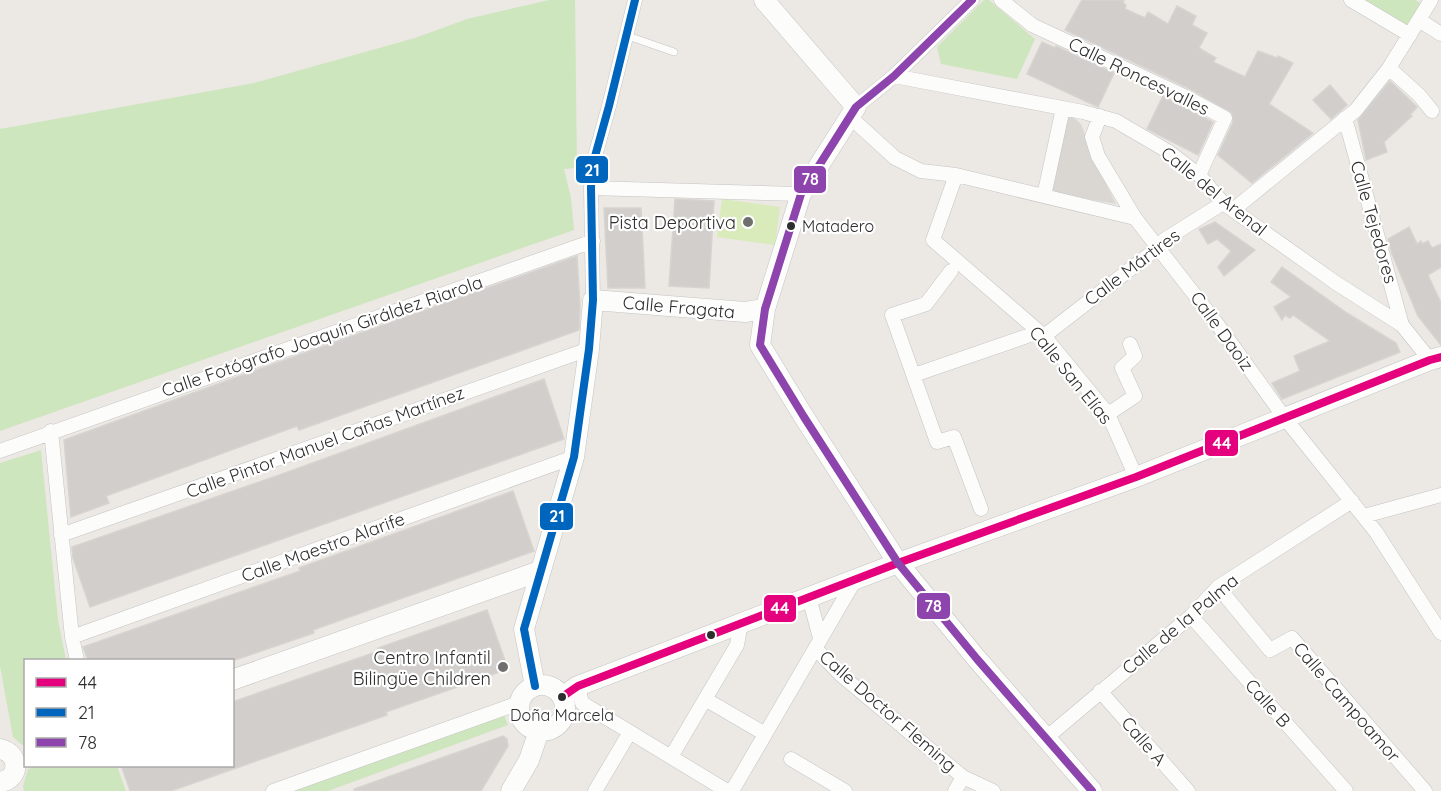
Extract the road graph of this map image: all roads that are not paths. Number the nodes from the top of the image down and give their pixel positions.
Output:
1 (635, 0) edge
2 (764, 0) edge
3 (972, 0) edge
4 (1001, 0) edge
5 (1351, 0) edge
6 (1431, 0) edge
7 (1419, 20) junction
8 (1441, 34) edge
9 (625, 35) junction
10 (1410, 35) junction
11 (674, 52) dead end
12 (1389, 68) junction
13 (894, 76) junction
14 (1064, 108) junction
15 (1432, 111) dead end
16 (853, 112) junction
17 (1100, 116) junction
18 (1345, 118) junction
19 (956, 175) junction
20 (1198, 175) junction
21 (591, 188) junction
22 (801, 194) junction
23 (1044, 196) junction
24 (1228, 206) junction
25 (1135, 218) junction
26 (593, 241) junction
27 (1159, 247) junction
28 (951, 271) dead end
29 (593, 300) junction
30 (765, 309) junction
31 (1402, 326) junction
32 (1042, 334) junction
33 (1130, 344) dead end
34 (589, 348) junction
35 (1435, 358) edge
36 (914, 375) junction
37 (1108, 414) junction
38 (1284, 417) junction
39 (51, 431) junction
40 (0, 450) edge
41 (574, 457) junction
42 (1136, 477) junction
43 (1441, 495) edge
44 (1352, 501) junction
45 (981, 509) dead end
46 (1364, 516) junction
47 (61, 535) junction
48 (898, 563) junction
49 (540, 571) junction
50 (855, 580) junction
51 (1218, 587) junction
52 (808, 597) junction
53 (1191, 616) junction
54 (741, 623) junction
55 (1441, 633) edge
56 (72, 637) junction
57 (817, 643) junction
58 (77, 659) edge
59 (234, 679) edge
60 (534, 686) junction
61 (578, 686) junction
62 (1100, 691) junction
63 (562, 697) junction
64 (705, 699) junction
65 (519, 703) junction
66 (539, 731) junction
67 (630, 732) junction
68 (765, 734) junction
69 (1046, 738) junction
70 (13, 754) edge
71 (671, 757) junction
72 (791, 759) dead end
73 (963, 777) junction
74 (3, 785) edge
75 (601, 789) edge
76 (273, 791) edge
77 (511, 791) edge
78 (727, 791) edge
79 (732, 791) edge
80 (845, 791) edge
81 (955, 791) edge
82 (993, 791) edge
83 (1092, 791) edge
84 (1188, 791) edge
85 (1346, 791) edge
86 (1425, 791) edge

1 - 9 street
2 - 16 street
3 - 13 street
4 - 20 street, Calle Roncesvalles
5 - 10 street
6 - 7 street, Calle Mártires
7 - 8 street
7 - 10 street, Calle Mártires
9 - 11 lane
9 - 21 street
10 - 12 street, Calle Mártires
12 - 15 street
12 - 18 street, Calle Mártires
13 - 14 street, Calle del Arenal
13 - 16 street
14 - 17 street, Calle del Arenal
14 - 23 street
16 - 19 street
16 - 22 street
17 - 20 street, Calle del Arenal
17 - 25 street, Calle Daoiz
18 - 24 street, Calle Mártires
18 - 31 street, Calle Tejedores
19 - 23 street
19 - 32 street, Calle San Elías
20 - 24 street, Calle del Arenal
21 - 22 street
21 - 26 street
22 - 30 street
23 - 25 street
24 - 27 street, Calle Mártires
24 - 31 street, Calle del Arenal
25 - 27 street, Calle Daoiz
26 - 29 street
26 - 39 street, Calle Fotógrafo Joaquín Giráldez Riarola
27 - 32 street, Calle Mártires
27 - 38 street, Calle Daoiz
28 - 36 street
29 - 30 street, Calle Fragata
29 - 34 street
30 - 48 street
31 - 35 street, Calle del Arenal
32 - 36 street, Calle Mártires
32 - 37 street, Calle San Elías
33 - 37 street
34 - 41 street
34 - 47 street, Calle Pintor Manuel Cañas Martínez
35 - 38 street
36 - 45 street
37 - 42 street, Calle San Elías
38 - 42 street
38 - 44 street, Calle Daoiz
39 - 40 street, Calle Fotógrafo Joaquín Giráldez Riarola
39 - 47 street
41 - 49 street
41 - 56 street, Calle Maestro Alarife
42 - 48 street
43 - 46 street
44 - 46 street, Calle Daoiz
44 - 51 street, Calle de la Palma
46 - 55 street, Calle Daoiz
47 - 56 street
48 - 50 street
48 - 69 street
49 - 59 street
49 - 60 street
50 - 52 street
50 - 57 street
51 - 53 street, Calle de la Palma
51 - 86 street, Calle Campoamor
52 - 54 street
52 - 57 street
53 - 62 street, Calle de la Palma
53 - 85 street, Calle B
54 - 61 street
54 - 64 street
56 - 58 street
57 - 68 street
57 - 73 street, Calle Doctor Fleming
60 - 63 street
60 - 65 street
61 - 63 street
61 - 67 street
62 - 69 street, Calle de la Palma
62 - 84 street, Calle A
63 - 66 street
64 - 68 street
64 - 71 street
65 - 66 street
65 - 76 street
66 - 77 street
67 - 71 street
67 - 75 street
68 - 79 street
69 - 83 street
70 - 74 street
71 - 78 street
72 - 80 street
73 - 81 street
73 - 82 street, Calle Doctor Fleming

